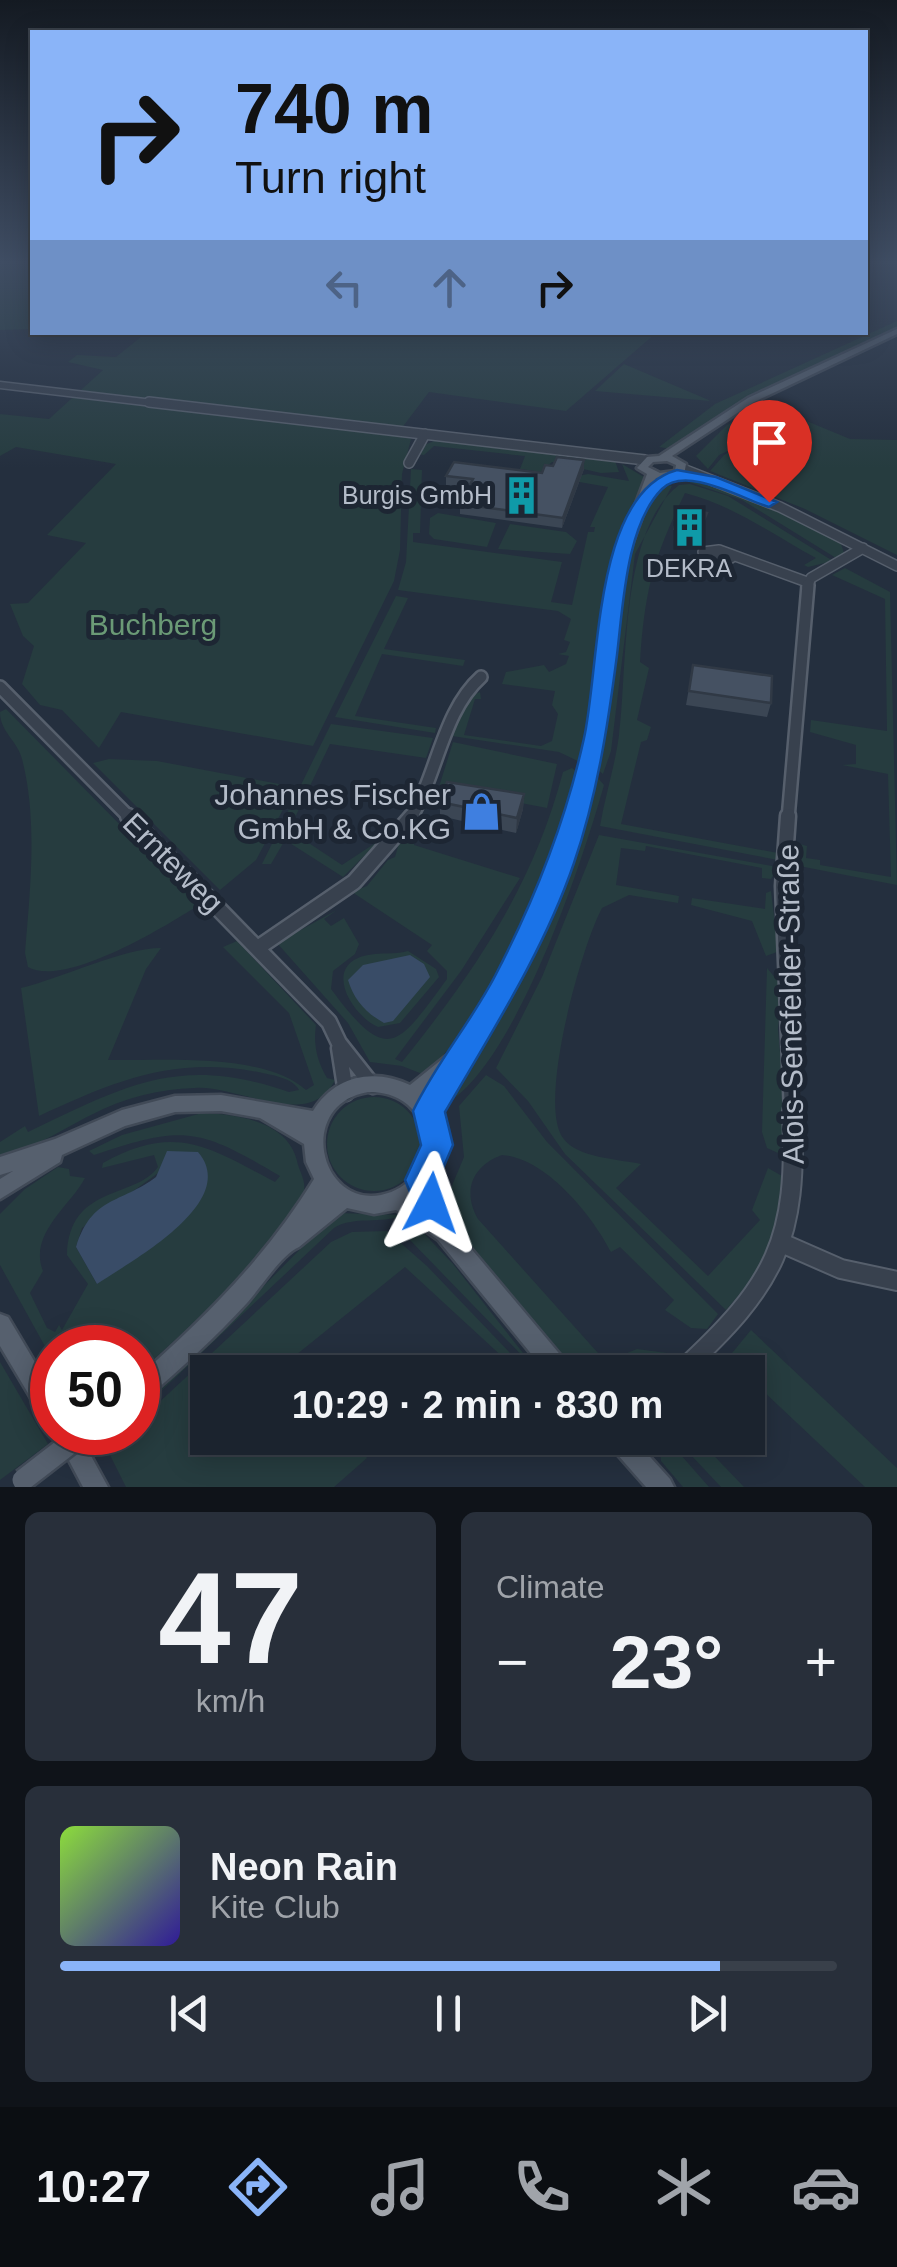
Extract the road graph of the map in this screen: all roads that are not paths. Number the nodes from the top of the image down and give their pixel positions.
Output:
1 (897, 331) edge
2 (0, 385) edge
3 (425, 434) junction
4 (644, 463) junction
5 (409, 464) dead end
6 (673, 468) junction
7 (652, 475) junction
8 (647, 493) junction
9 (863, 548) junction
10 (732, 558) dead end
11 (897, 566) edge
12 (807, 582) junction
13 (481, 677) dead end
14 (0, 687) edge
15 (259, 947) junction
16 (339, 1044) junction
17 (460, 1055) junction
18 (374, 1086) junction
19 (346, 1093) junction
20 (412, 1095) junction
21 (429, 1111) junction
22 (314, 1129) junction
23 (96, 1130) junction
24 (41, 1164) junction
25 (0, 1166) edge
26 (421, 1180) junction
27 (323, 1182) junction
28 (0, 1190) edge
29 (346, 1197) junction
30 (395, 1198) junction
31 (0, 1201) edge
32 (446, 1234) junction
33 (784, 1244) junction
34 (276, 1254) junction
35 (897, 1280) edge
36 (0, 1325) edge
37 (546, 1355) edge
38 (697, 1355) edge
39 (160, 1370) edge
40 (30, 1375) edge
41 (55, 1455) edge
42 (78, 1455) edge
43 (639, 1455) edge
44 (18, 1485) edge
45 (96, 1487) edge
46 (662, 1487) edge

1 - 6 main road
2 - 3 street
3 - 4 street
3 - 5 street
4 - 6 main road
4 - 7 main road
6 - 7 main road
6 - 8 main road
6 - 9 street
7 - 8 main road
8 - 17 main road
9 - 11 street
9 - 12 street
10 - 12 street
12 - 33 street, Alois-Senefelder-Straße
13 - 15 street
14 - 15 street, Ernteweg
15 - 16 street, Ernteweg
16 - 18 street, Ernteweg
16 - 19 street, Ernteweg
17 - 20 main road
17 - 21 main road
18 - 19 main road
18 - 20 main road
19 - 22 main road
20 - 21 main road
21 - 26 main road
22 - 23 main road
22 - 27 main road
23 - 24 main road
23 - 25 main road
24 - 28 main road
24 - 31 main road
26 - 30 main road
26 - 32 main road
27 - 29 main road
27 - 34 main road
29 - 30 main road
29 - 34 main road
30 - 32 main road
32 - 37 main road
33 - 35 street
33 - 38 street, Alois-Senefelder-Straße
34 - 39 main road
36 - 40 main road
41 - 44 main road, bridge
42 - 45 main road
43 - 46 main road

